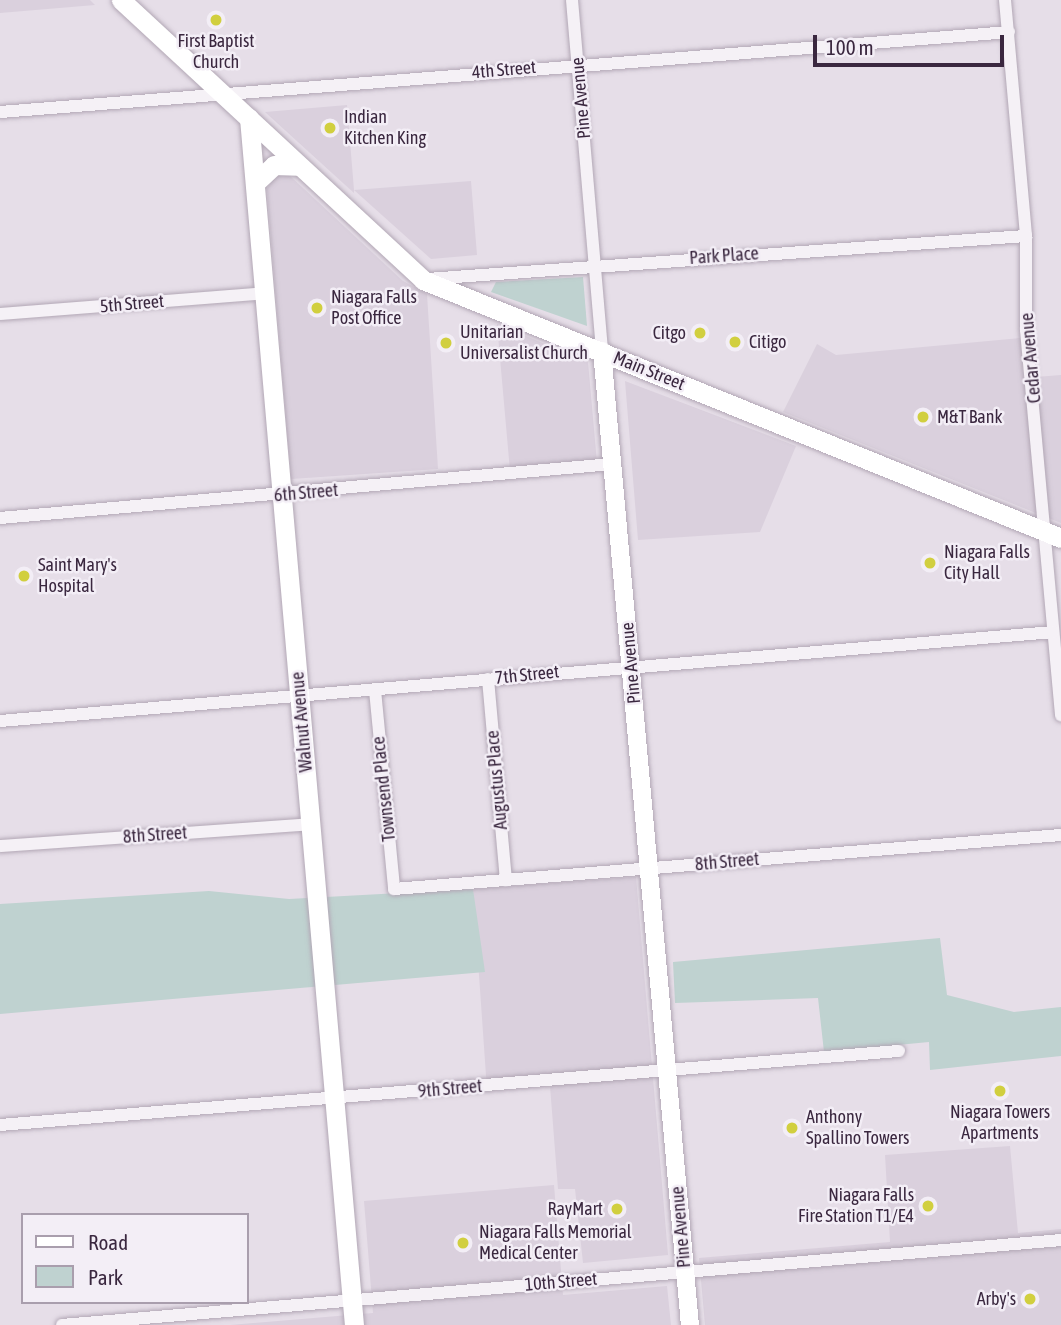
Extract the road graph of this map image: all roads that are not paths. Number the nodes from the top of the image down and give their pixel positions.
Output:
1 (121, 0) edge
2 (572, 0) edge
3 (1005, 0) edge
4 (1009, 32) junction
5 (578, 63) junction
6 (222, 93) junction
7 (0, 111) edge
8 (249, 118) junction
9 (298, 166) junction
10 (255, 183) junction
11 (1026, 236) junction
12 (596, 264) junction
13 (423, 280) junction
14 (264, 293) junction
15 (0, 314) edge
16 (602, 351) junction
17 (612, 464) junction
18 (282, 495) junction
19 (0, 518) edge
20 (1053, 534) edge
21 (1054, 632) junction
22 (631, 665) junction
23 (488, 679) junction
24 (375, 690) junction
25 (300, 697) junction
26 (1061, 715) edge
27 (0, 721) edge
28 (311, 824) junction
29 (1061, 835) edge
30 (0, 846) edge
31 (648, 868) junction
32 (506, 880) junction
33 (394, 889) joint
34 (899, 1051) dead end
35 (666, 1071) junction
36 (335, 1098) junction
37 (0, 1125) edge
38 (1061, 1240) edge
39 (685, 1270) junction
40 (352, 1300) junction
41 (62, 1325) edge
42 (354, 1325) edge
43 (690, 1325) edge

1 - 6 main road, Main Street
2 - 5 street, Pine Avenue
3 - 4 street, Cedar Avenue
4 - 5 street, 4th Street
4 - 11 street, Cedar Avenue
5 - 6 street, 4th Street
5 - 12 street, Pine Avenue
6 - 7 street, 4th Street
6 - 8 main road, Main Street
8 - 9 main road, Main Street
8 - 10 main road, Walnut Avenue
9 - 10 main road
9 - 13 main road, Main Street
10 - 14 main road, Walnut Avenue
11 - 12 street, Park Place
11 - 20 street, Cedar Avenue
12 - 13 street, Park Place
12 - 16 street, Pine Avenue
13 - 16 main road, Main Street
14 - 15 street, 5th Street
14 - 18 main road, Walnut Avenue
16 - 17 main road, Pine Avenue
16 - 20 main road, Main Street
17 - 18 street, 6th Street
17 - 22 main road, Pine Avenue
18 - 19 street, 6th Street
18 - 25 main road, Walnut Avenue
20 - 21 street, Cedar Avenue
21 - 22 street, 7th Street
21 - 26 street, Cedar Avenue
22 - 23 street, 7th Street
22 - 31 main road, Pine Avenue
23 - 24 street, 7th Street
23 - 32 street, Augustus Place
24 - 25 street, 7th Street
24 - 33 street, Townsend Place
25 - 27 street, 7th Street
25 - 28 main road, Walnut Avenue
28 - 30 street, 8th Street
28 - 36 main road, Walnut Avenue
29 - 31 street, 8th Street
31 - 32 street, 8th Street
31 - 35 main road, Pine Avenue
32 - 33 street, 8th Street
34 - 35 street, 9th Street
35 - 36 street, 9th Street
35 - 39 main road, Pine Avenue
36 - 37 street, 9th Street
36 - 40 main road, Walnut Avenue
38 - 39 street, 10th Street
39 - 40 street, 10th Street
39 - 43 main road, Pine Avenue
40 - 41 street, 10th Street
40 - 42 main road, Walnut Avenue

